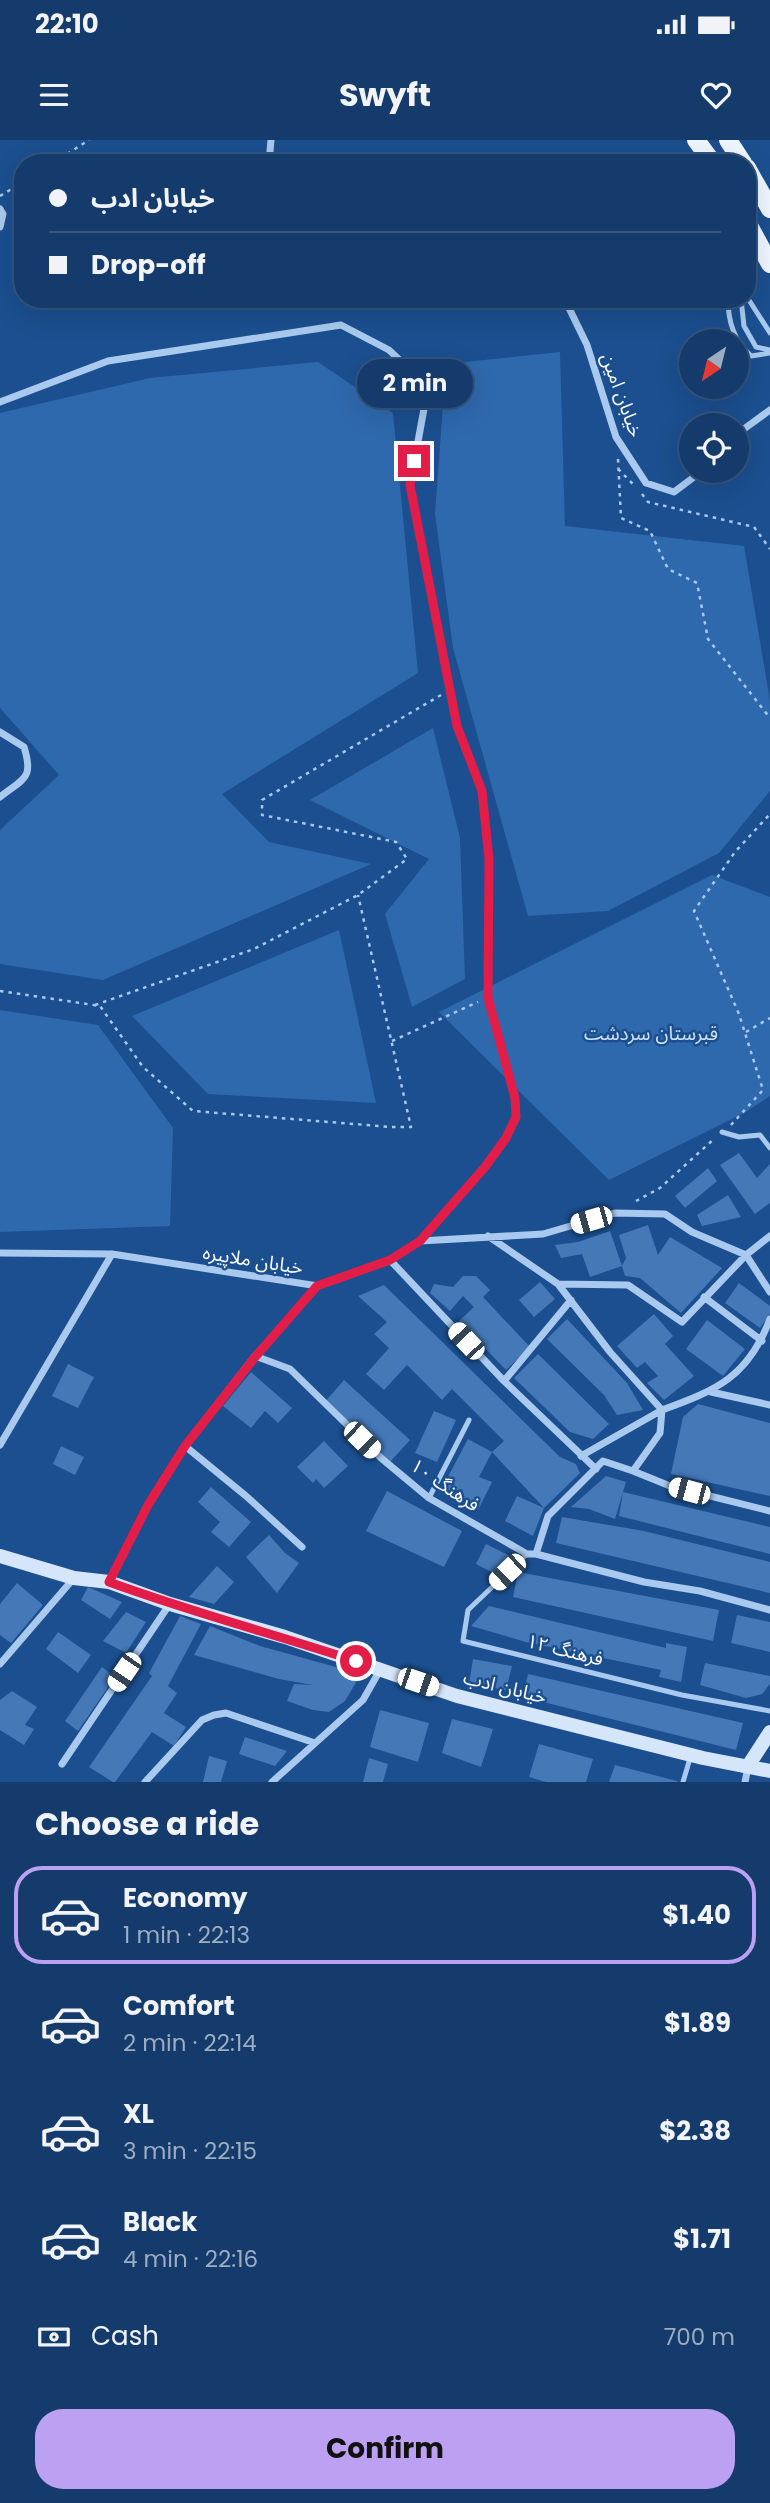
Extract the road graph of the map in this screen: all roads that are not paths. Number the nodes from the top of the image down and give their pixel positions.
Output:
1 (757, 178) edge
2 (0, 209) edge
3 (770, 209) edge
4 (0, 227) edge
5 (756, 239) edge
6 (766, 257) edge
7 (569, 308) edge
8 (728, 308) edge
9 (742, 308) edge
10 (754, 308) edge
11 (770, 333) edge
12 (770, 352) edge
13 (0, 402) edge
14 (770, 410) edge
15 (749, 425) edge
16 (686, 483) edge
17 (0, 733) edge
18 (0, 796) edge
19 (722, 1132) road end
20 (770, 1148) edge
21 (488, 1236) junction
22 (770, 1236) edge
23 (420, 1241) junction
24 (0, 1253) edge
25 (112, 1255) junction
26 (746, 1255) junction
27 (390, 1260) junction
28 (558, 1284) junction
29 (317, 1286) junction
30 (770, 1292) edge
31 (704, 1297) junction
32 (571, 1300) junction
33 (770, 1320) edge
34 (762, 1341) junction
35 (256, 1356) junction
36 (503, 1381) junction
37 (711, 1392) junction
38 (770, 1405) edge
39 (662, 1410) junction
40 (469, 1420) dead end
41 (0, 1445) edge
42 (185, 1446) junction
43 (581, 1456) junction
44 (596, 1469) junction
45 (633, 1471) junction
46 (429, 1498) junction
47 (770, 1511) edge
48 (303, 1547) dead end
49 (527, 1553) junction
50 (536, 1554) junction
51 (0, 1556) edge
52 (74, 1578) junction
53 (109, 1582) junction
54 (170, 1604) junction
55 (770, 1610) edge
56 (0, 1664) edge
57 (380, 1670) junction
58 (770, 1711) edge
59 (770, 1732) edge
60 (315, 1743) junction
61 (692, 1754) junction
62 (62, 1764) dead end
63 (748, 1766) junction
64 (770, 1771) edge
65 (145, 1782) edge
66 (272, 1782) edge
67 (683, 1782) edge
68 (745, 1782) edge

1 - 3 main road
2 - 4 street
5 - 6 main road
7 - 16 street, خیابان امین
8 - 12 lane
9 - 12 lane
10 - 11 lane
13 - 23 street
14 - 15 street
17 - 18 street
19 - 20 lane
21 - 23 street, خیابان ملاپیره
21 - 26 street, خیابان ملاپیره
21 - 28 street
22 - 26 street
23 - 27 street, خیابان ملاپیره
24 - 25 street, خیابان ملاپیره
25 - 29 street, خیابان ملاپیره
25 - 41 street
26 - 30 street
26 - 31 street
27 - 29 street, خیابان ملاپیره
27 - 36 street
28 - 31 street
28 - 32 street
29 - 35 street
31 - 34 street
32 - 36 street
32 - 39 street
33 - 34 street
34 - 37 street
35 - 42 street
35 - 46 street, فرهنگ ۱۰
36 - 43 street
37 - 38 street
37 - 39 street
39 - 43 street
39 - 45 street
40 - 46 lane
42 - 48 street
42 - 53 street
43 - 44 street
44 - 45 street
44 - 50 street
45 - 47 street
46 - 49 street, فرهنگ ۱۰
49 - 50 street, فرهنگ ۱۰
49 - 58 lane, فرهنگ ۱۲
50 - 55 street, فرهنگ ۱۰
51 - 52 street, خیابان ادب
52 - 53 street, خیابان ادب
52 - 56 street
53 - 54 street, خیابان ادب
54 - 57 street, خیابان ادب
54 - 62 street
57 - 60 street
57 - 61 street, خیابان ادب
59 - 63 street
60 - 65 street
60 - 66 street
61 - 63 street, خیابان ادب
61 - 67 lane
63 - 64 street, خیابان ادب
63 - 68 street

